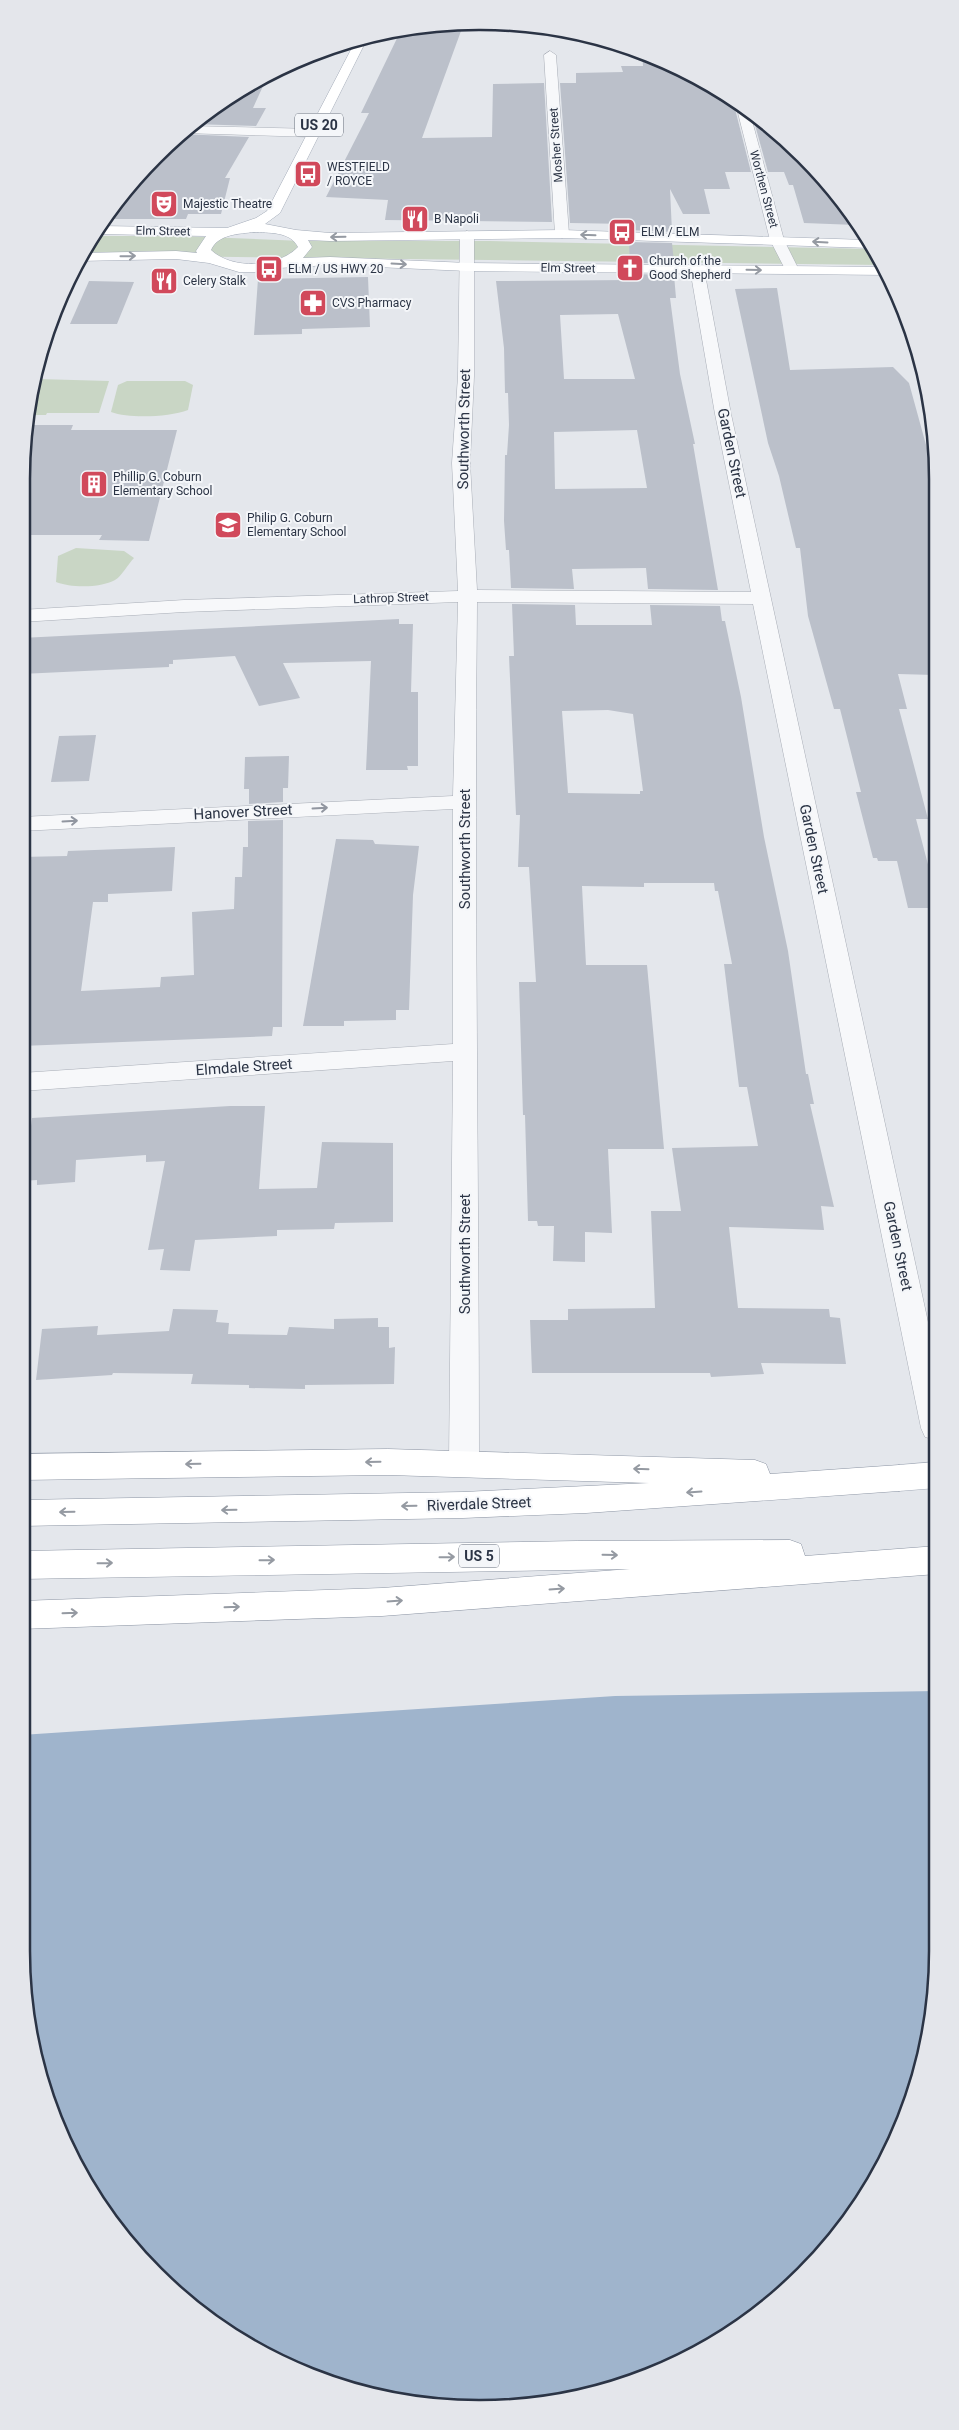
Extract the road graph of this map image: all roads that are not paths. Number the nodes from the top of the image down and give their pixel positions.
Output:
1 (359, 46) edge
2 (550, 55) dead end
3 (745, 118) edge
4 (197, 130) edge
5 (314, 133) junction
6 (273, 213) junction
7 (106, 230) edge
8 (234, 231) junction
9 (286, 232) junction
10 (562, 234) junction
11 (467, 235) junction
12 (777, 240) junction
13 (862, 244) edge
14 (89, 257) edge
15 (211, 259) junction
16 (280, 264) junction
17 (468, 267) junction
18 (697, 269) junction
19 (792, 270) junction
20 (878, 271) edge
21 (468, 596) junction
22 (761, 598) junction
23 (30, 615) edge
24 (464, 802) junction
25 (30, 824) edge
26 (466, 1052) junction
27 (30, 1081) edge
28 (929, 1395) edge
29 (464, 1463) junction
30 (30, 1467) edge
31 (929, 1476) edge
32 (899, 1478) junction
33 (30, 1513) edge
34 (929, 1551) edge
35 (929, 1561) edge
36 (30, 1565) edge
37 (30, 1615) edge

1 - 5 main road, US 20
2 - 10 street, Mosher Street
3 - 12 street, Worthen Street
4 - 5 street
5 - 6 main road, US 20
6 - 8 main road
6 - 9 main road
7 - 8 main road, Elm Street
8 - 9 main road, Elm Street
8 - 15 main road
11 -> 9 main road
9 - 16 main road
10 - 11 main road
12 -> 10 main road
11 - 17 street, Southworth Street
13 -> 12 main road
12 - 19 street, Worthen Street
14 -> 15 main road, Elm Street
15 - 16 main road, Elm Street
16 -> 17 main road, Elm Street
17 - 18 main road, Elm Street
17 - 21 street, Southworth Street
18 -> 19 main road, Elm Street
18 - 22 street, Garden Street
19 - 20 main road, Elm Street
21 - 22 street, Lathrop Street
21 - 23 street, Lathrop Street
21 - 24 street, Southworth Street
22 - 28 street, Garden Street
25 -> 24 street, Hanover Street
24 - 26 street, Southworth Street
26 - 27 street, Elmdale Street
26 - 29 street, Southworth Street
29 -> 30 main road
32 -> 29 main road
31 - 32 main road, Riverdale Street
32 -> 33 main road, Riverdale Street
36 -> 34 main road, US 5
37 -> 35 main road

